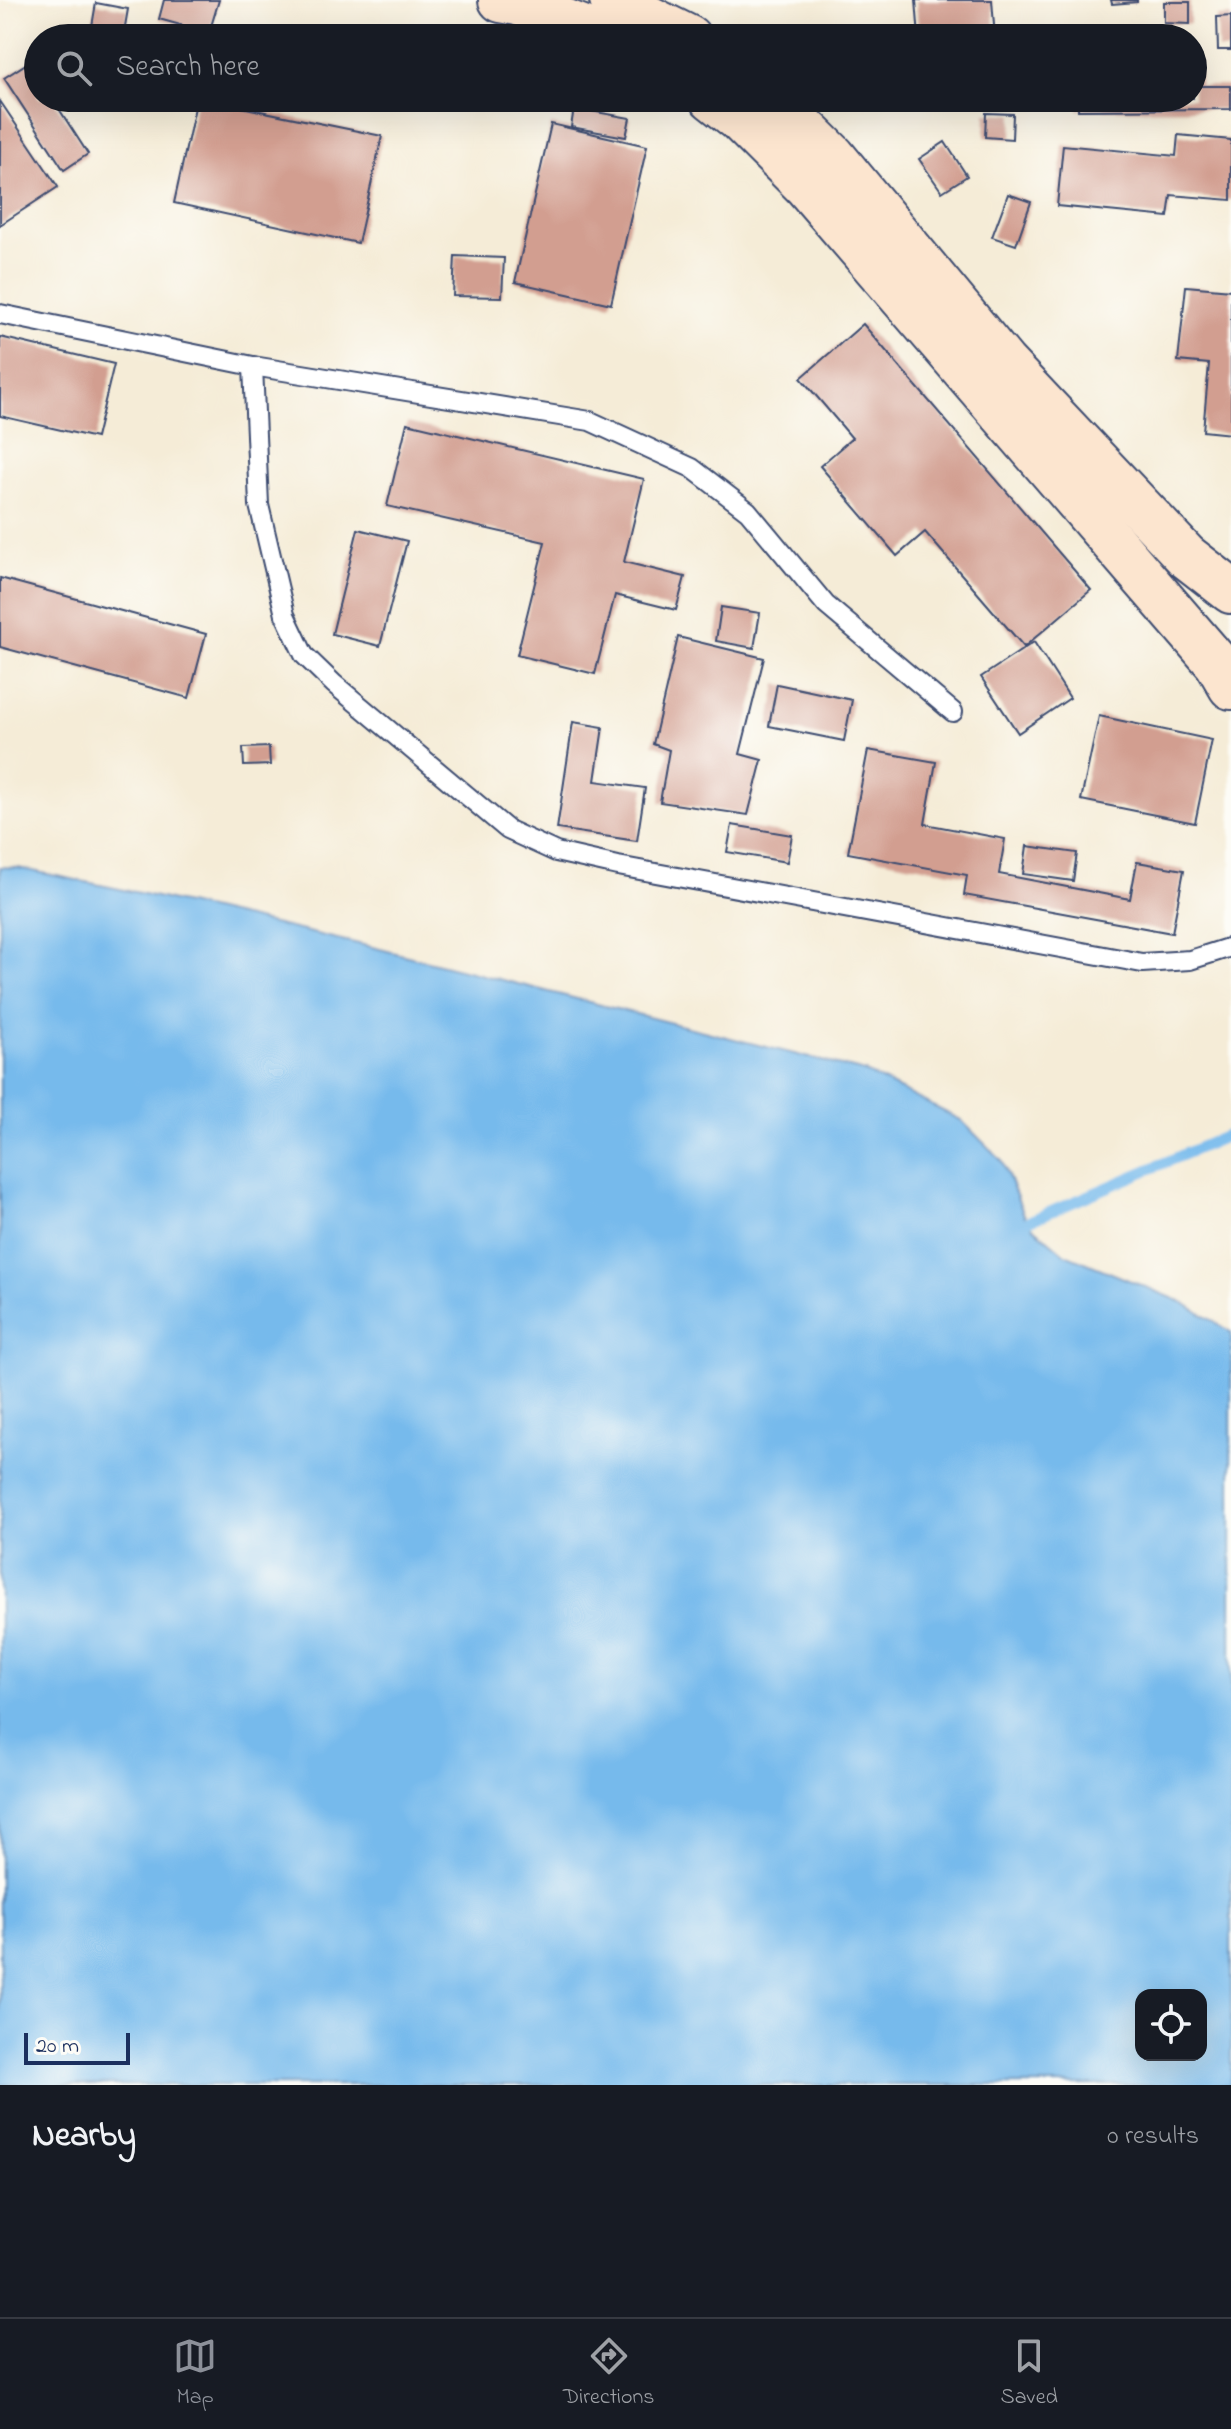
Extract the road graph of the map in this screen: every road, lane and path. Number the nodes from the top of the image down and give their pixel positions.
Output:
1 (501, 0) edge
2 (612, 0) edge
3 (572, 24) edge
4 (661, 24) edge
5 (730, 112) edge
6 (788, 112) edge
7 (0, 314) edge
8 (253, 366) junction
9 (1231, 591) edge
10 (1231, 687) edge
11 (953, 712) dead end
12 (1231, 947) edge

1 - 3 main road
2 - 4 main road
5 - 10 main road
6 - 9 main road
7 - 8 lane
8 - 11 lane
8 - 12 lane

